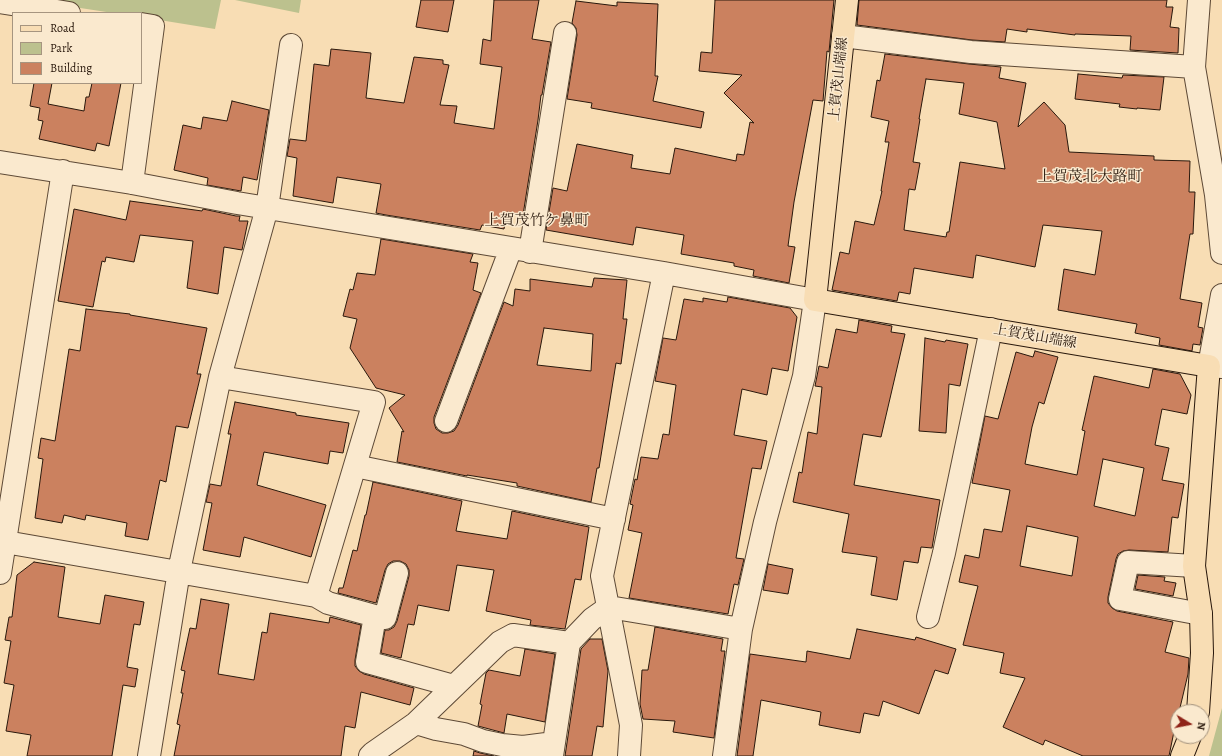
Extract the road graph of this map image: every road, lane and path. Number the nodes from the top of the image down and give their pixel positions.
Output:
1 (847, 0) edge
2 (1199, 0) edge
3 (0, 2) edge
4 (63, 12) edge
5 (142, 24) edge
6 (565, 32) dead end
7 (843, 36) junction
8 (291, 45) dead end
9 (1194, 66) junction
10 (0, 162) edge
11 (62, 171) junction
12 (132, 183) junction
13 (1219, 195) edge
14 (267, 208) junction
15 (520, 250) junction
16 (1222, 253) edge
17 (664, 273) junction
18 (1222, 296) edge
19 (815, 300) junction
20 (991, 329) junction
21 (1215, 366) edge
22 (220, 377) junction
23 (446, 421) dead end
24 (355, 466) junction
25 (614, 519) junction
26 (2, 541) edge
27 (1194, 566) junction
28 (179, 571) junction
29 (0, 573) edge
30 (397, 573) dead end
31 (316, 596) junction
32 (609, 608) junction
33 (1201, 614) junction
34 (375, 616) junction
35 (928, 617) dead end
36 (741, 629) junction
37 (569, 643) junction
38 (454, 686) junction
39 (1199, 704) edge
40 (416, 723) junction
41 (1187, 744) edge
42 (553, 749) edge
43 (149, 756) edge
44 (370, 756) edge
45 (629, 756) edge
46 (724, 756) edge
47 (1182, 756) edge

1 - 7 main road, 上賀茂山端線
2 - 9 street
3 - 4 street
5 - 12 street
6 - 15 street
7 - 9 street
7 - 19 main road, 上賀茂山端線
8 - 14 street
9 - 13 street
10 - 11 street
11 - 12 street
11 - 26 street
12 - 14 street
13 - 16 street
14 - 15 street
14 - 22 street
15 - 17 street
15 - 23 street
17 - 19 street
17 - 25 street
18 - 21 street
19 - 20 main road, 上賀茂山端線
19 - 36 street
20 - 21 main road, 上賀茂山端線
20 - 35 street
21 - 27 main road
22 - 24 street
22 - 28 street
24 - 25 street
24 - 31 street
25 - 32 street
26 - 28 street
26 - 29 street
27 - 33 main road
27 - 33 street
28 - 31 street
28 - 43 street
30 - 34 street
31 - 34 street
32 - 36 street
32 - 37 street
32 - 45 street
33 - 39 main road
34 - 38 street
36 - 46 street
37 - 38 street
37 - 42 street
38 - 40 street
40 - 42 street
40 - 44 street
41 - 47 main road

